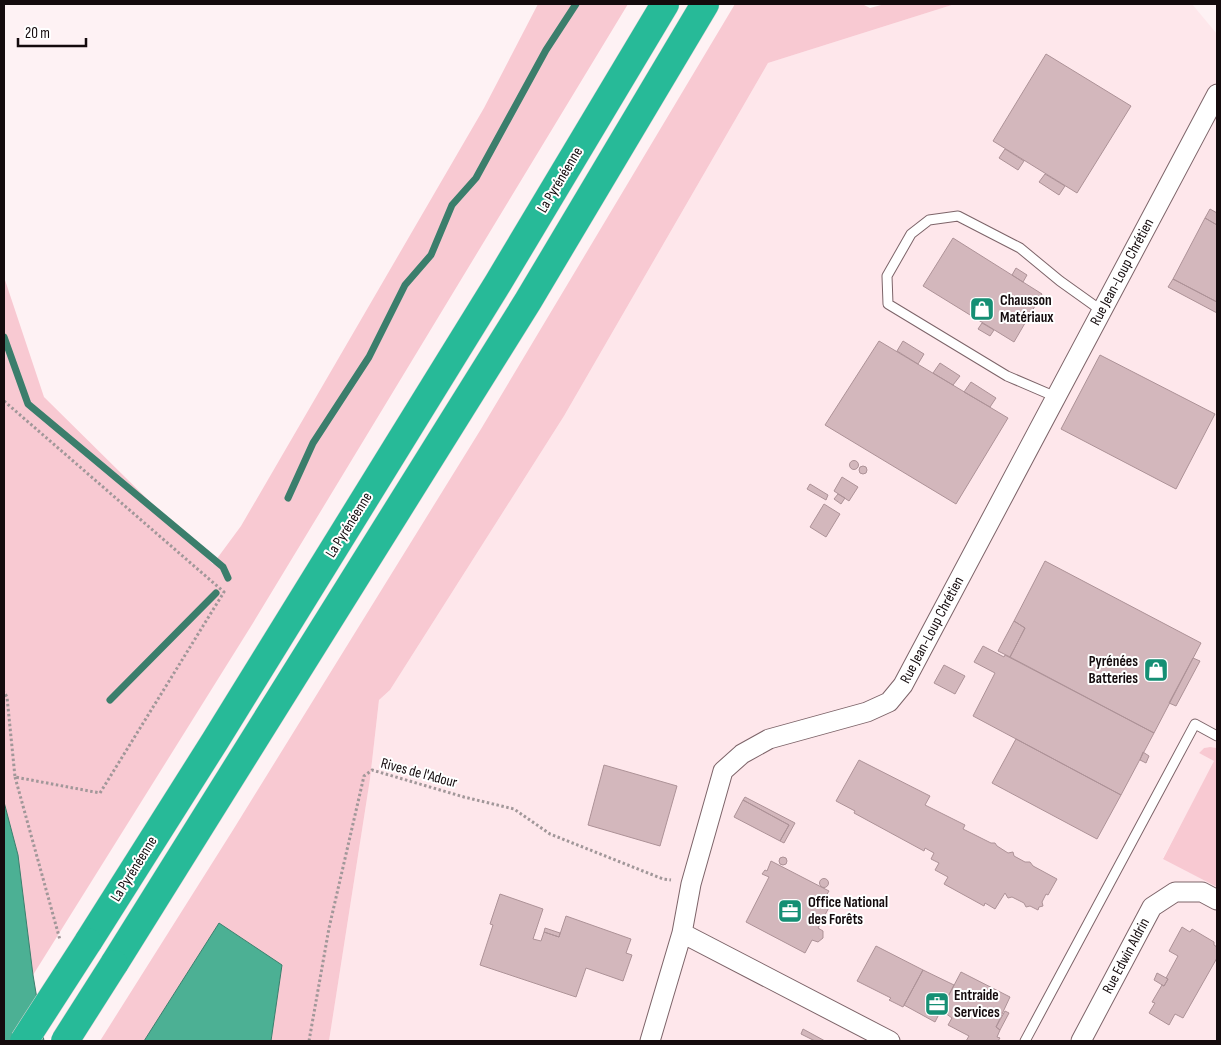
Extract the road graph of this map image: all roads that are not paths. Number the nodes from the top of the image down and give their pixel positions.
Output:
1 (665, 4) edge
2 (705, 4) edge
3 (1217, 94) edge
4 (1102, 311) junction
5 (1056, 398) junction
6 (1217, 736) edge
7 (1217, 900) edge
8 (682, 933) junction
9 (24, 1041) edge
10 (65, 1041) edge
11 (650, 1041) edge
12 (890, 1041) edge
13 (1025, 1041) edge
14 (1082, 1041) edge

1 - 9 highway, La Pyrénéenne, bridge
2 - 10 highway, bridge
3 - 4 street, Rue Jean-Loup Chrétien
4 - 5 street, Rue Jean-Loup Chrétien
4 - 5 lane
5 - 8 street, Rue Jean-Loup Chrétien
6 - 13 lane
7 - 14 street, Rue Edwin Aldrin
8 - 11 street, Rue Jean-Loup Chrétien
8 - 12 street

